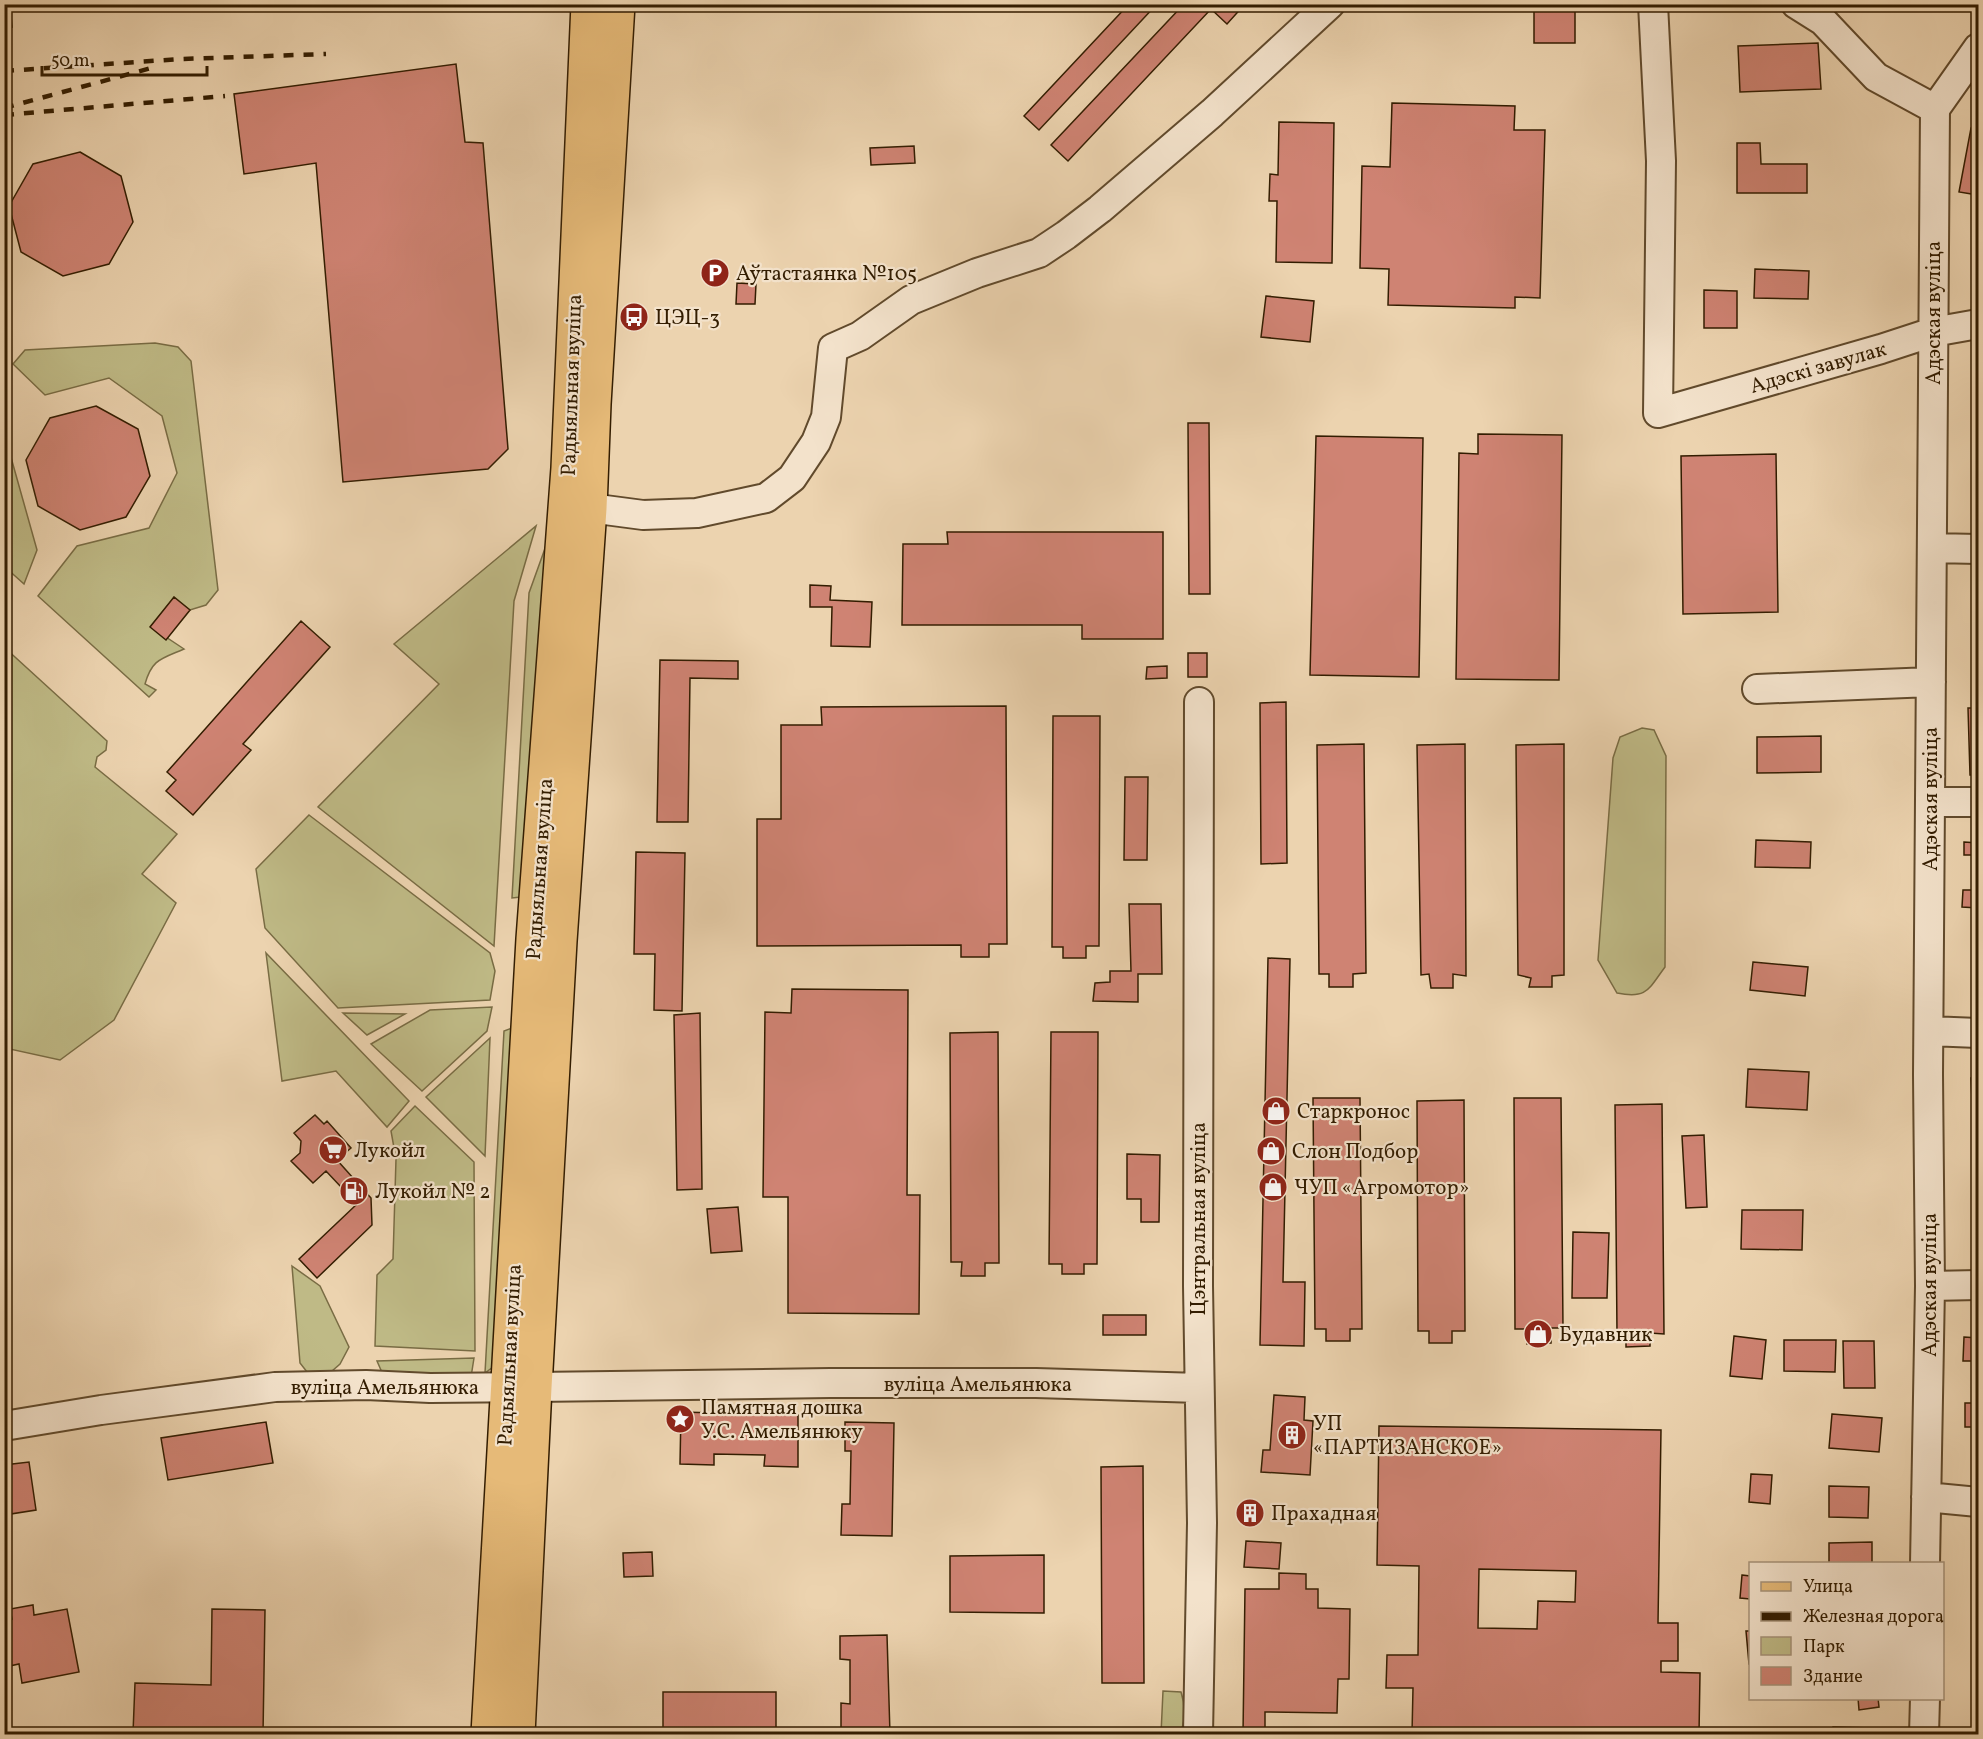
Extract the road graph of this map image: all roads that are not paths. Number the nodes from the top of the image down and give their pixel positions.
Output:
1 (588, 4) edge
2 (618, 4) edge
3 (1330, 4) edge
4 (1653, 4) edge
5 (1796, 4) edge
6 (1830, 13) edge
7 (1978, 48) edge
8 (1935, 109) junction
9 (1978, 324) edge
10 (1933, 332) junction
11 (578, 502) junction
12 (1932, 548) junction
13 (1978, 549) edge
14 (1931, 682) junction
15 (1757, 689) dead end
16 (1199, 702) dead end
17 (1930, 801) junction
18 (1978, 801) edge
19 (1929, 1031) junction
20 (1978, 1032) edge
21 (1978, 1285) edge
22 (1930, 1286) junction
23 (521, 1387) junction
24 (1199, 1388) junction
25 (4, 1426) edge
26 (1926, 1497) junction
27 (1978, 1502) edge
28 (1925, 1562) edge
29 (1924, 1700) edge
30 (488, 1734) edge
31 (518, 1734) edge
32 (1198, 1734) edge
33 (1924, 1734) edge

1 - 11 main road, Радыяльная вуліца
2 - 11 main road, Радыяльная вуліца
3 - 11 street
4 - 10 street, Адэскі завулак
5 - 6 street
6 - 8 street
7 - 8 street
8 - 10 street, Адэская вуліца
9 - 10 street, Адэскі завулак
10 - 12 street, Адэская вуліца
11 - 23 main road, Радыяльная вуліца
12 - 13 street
12 - 14 street, Адэская вуліца
14 - 15 street
14 - 17 street, Адэская вуліца
16 - 24 street, Цэнтральная вуліца
17 - 18 street
17 - 19 street, Адэская вуліца
19 - 20 street
19 - 22 street, Адэская вуліца
21 - 22 street
22 - 26 street, Адэская вуліца
23 - 24 street, вуліца Амельянюка
23 - 25 street, вуліца Амельянюка
23 - 30 main road, Радыяльная вуліца
23 - 31 main road, Радыяльная вуліца
24 - 32 street, Цэнтральная вуліца
26 - 27 street
26 - 28 street, Адэская вуліца
29 - 33 street

